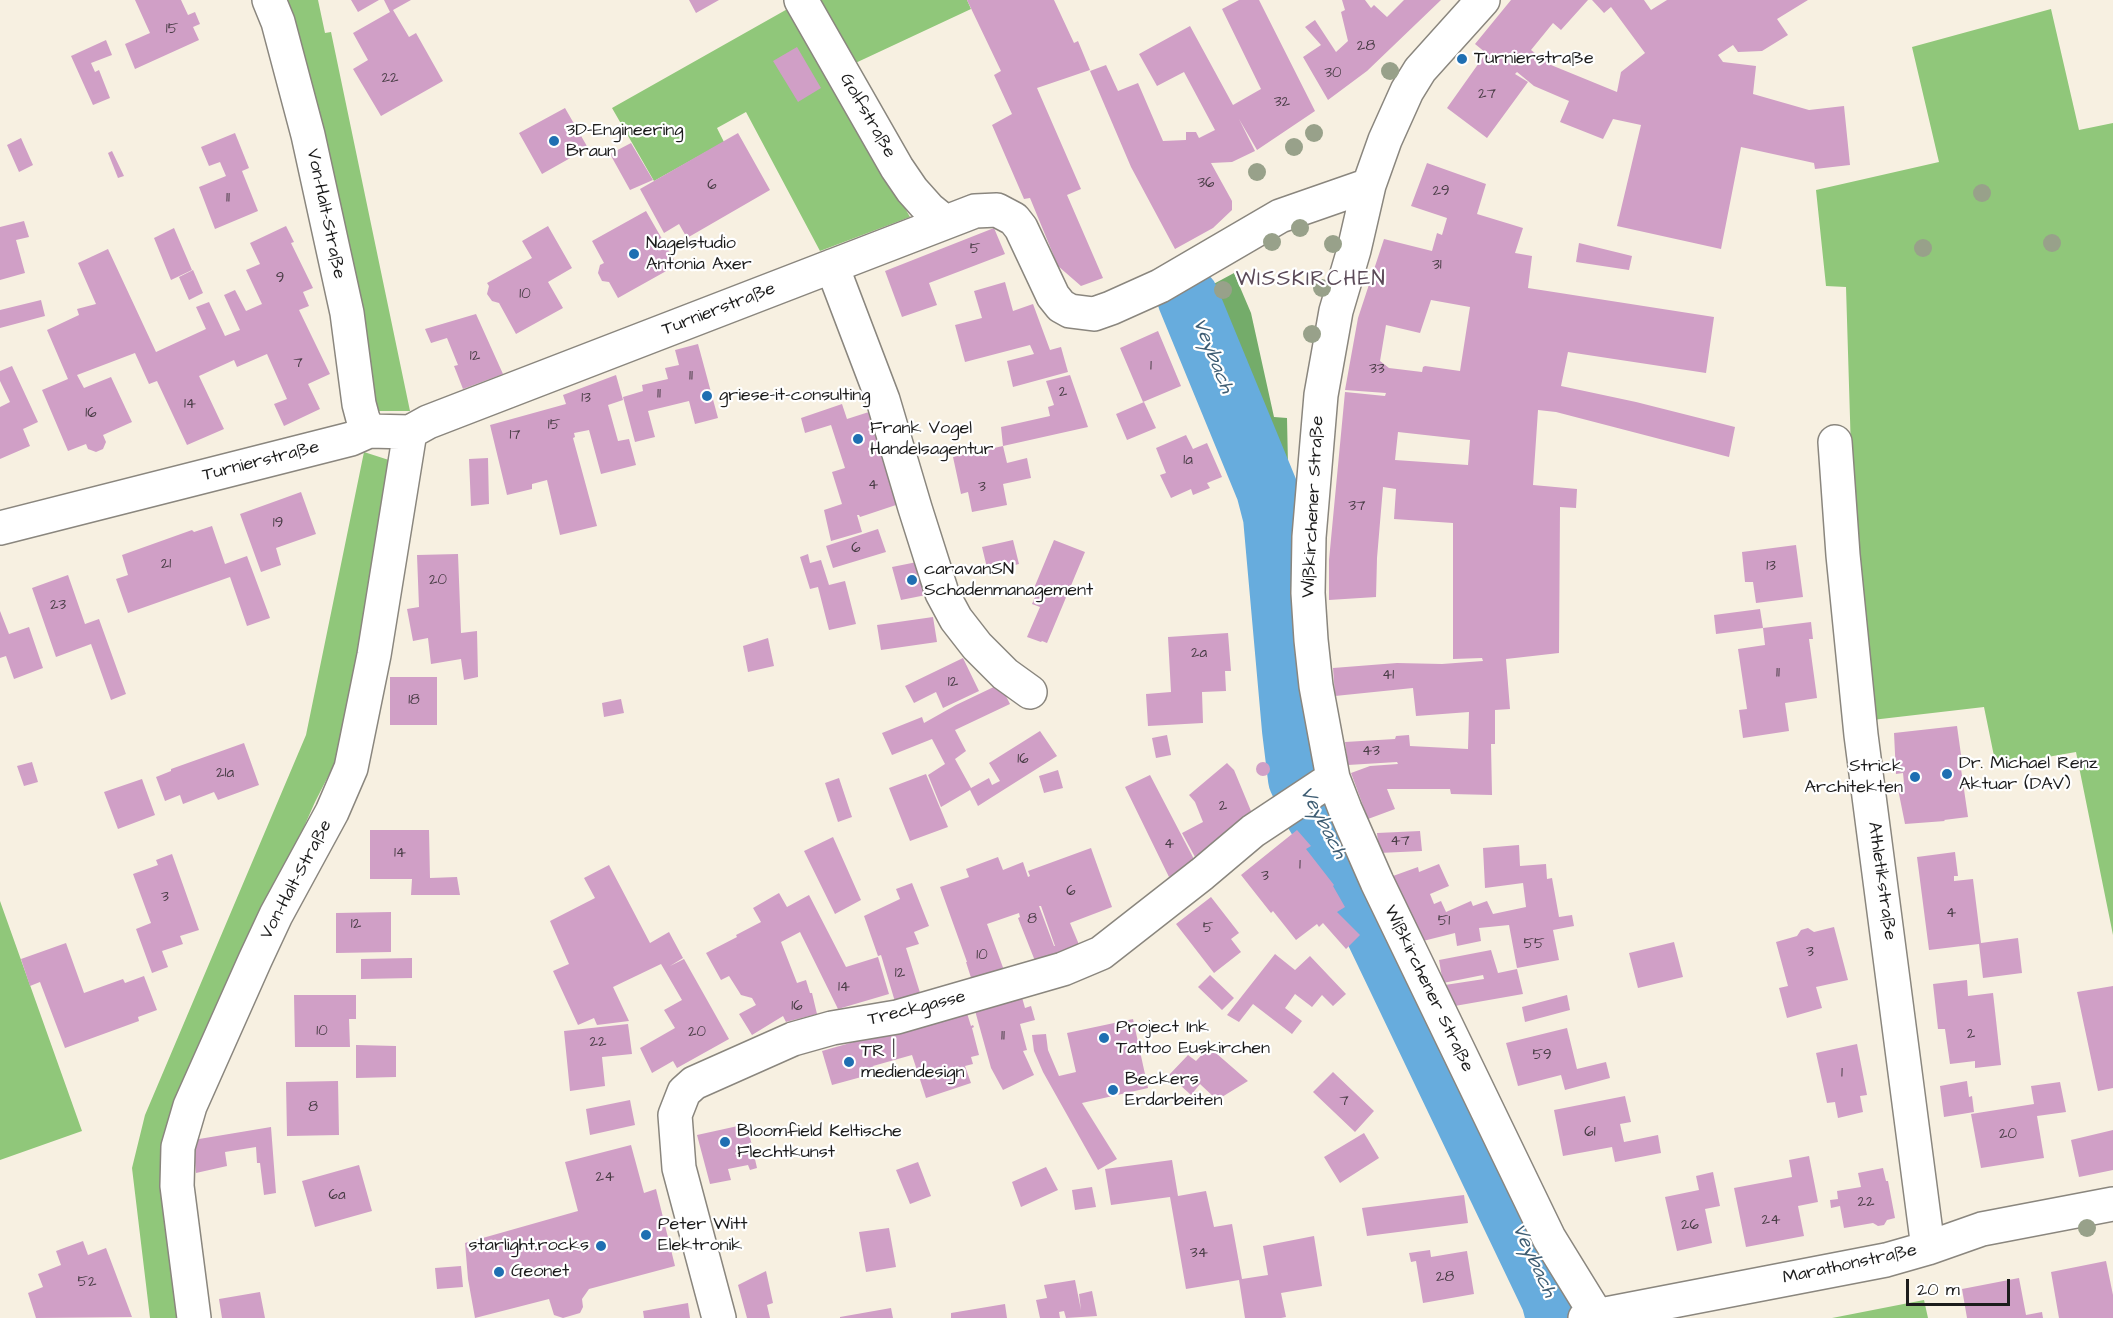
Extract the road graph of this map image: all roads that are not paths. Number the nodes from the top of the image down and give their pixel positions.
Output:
1 (269, 0) edge
2 (801, 0) edge
3 (1483, 0) edge
4 (1369, 185) junction
5 (945, 222) junction
6 (832, 266) junction
7 (369, 431) junction
8 (406, 432) junction
9 (1835, 442) dead end
10 (0, 528) edge
11 (1030, 692) dead end
12 (1314, 791) junction
13 (2113, 1204) edge
14 (1928, 1248) junction
15 (1591, 1317) edge
16 (194, 1318) edge
17 (719, 1318) edge

1 - 7 street, Von-Halt-Straße
2 - 5 street, Golfstraße
3 - 4 street, Wißkirchener Straße
4 - 5 street, Turnierstraße
4 - 12 street, Wißkirchener Straße
5 - 6 street, Turnierstraße
6 - 8 street, Turnierstraße
6 - 11 street
7 - 8 street, Turnierstraße
7 - 10 street, Turnierstraße
8 - 16 street, Von-Halt-Straße
9 - 14 street, Athletikstraße
12 - 15 street, Wißkirchener Straße
12 - 17 street, Treckgasse
13 - 14 street, Marathonstraße
14 - 15 street, Marathonstraße

